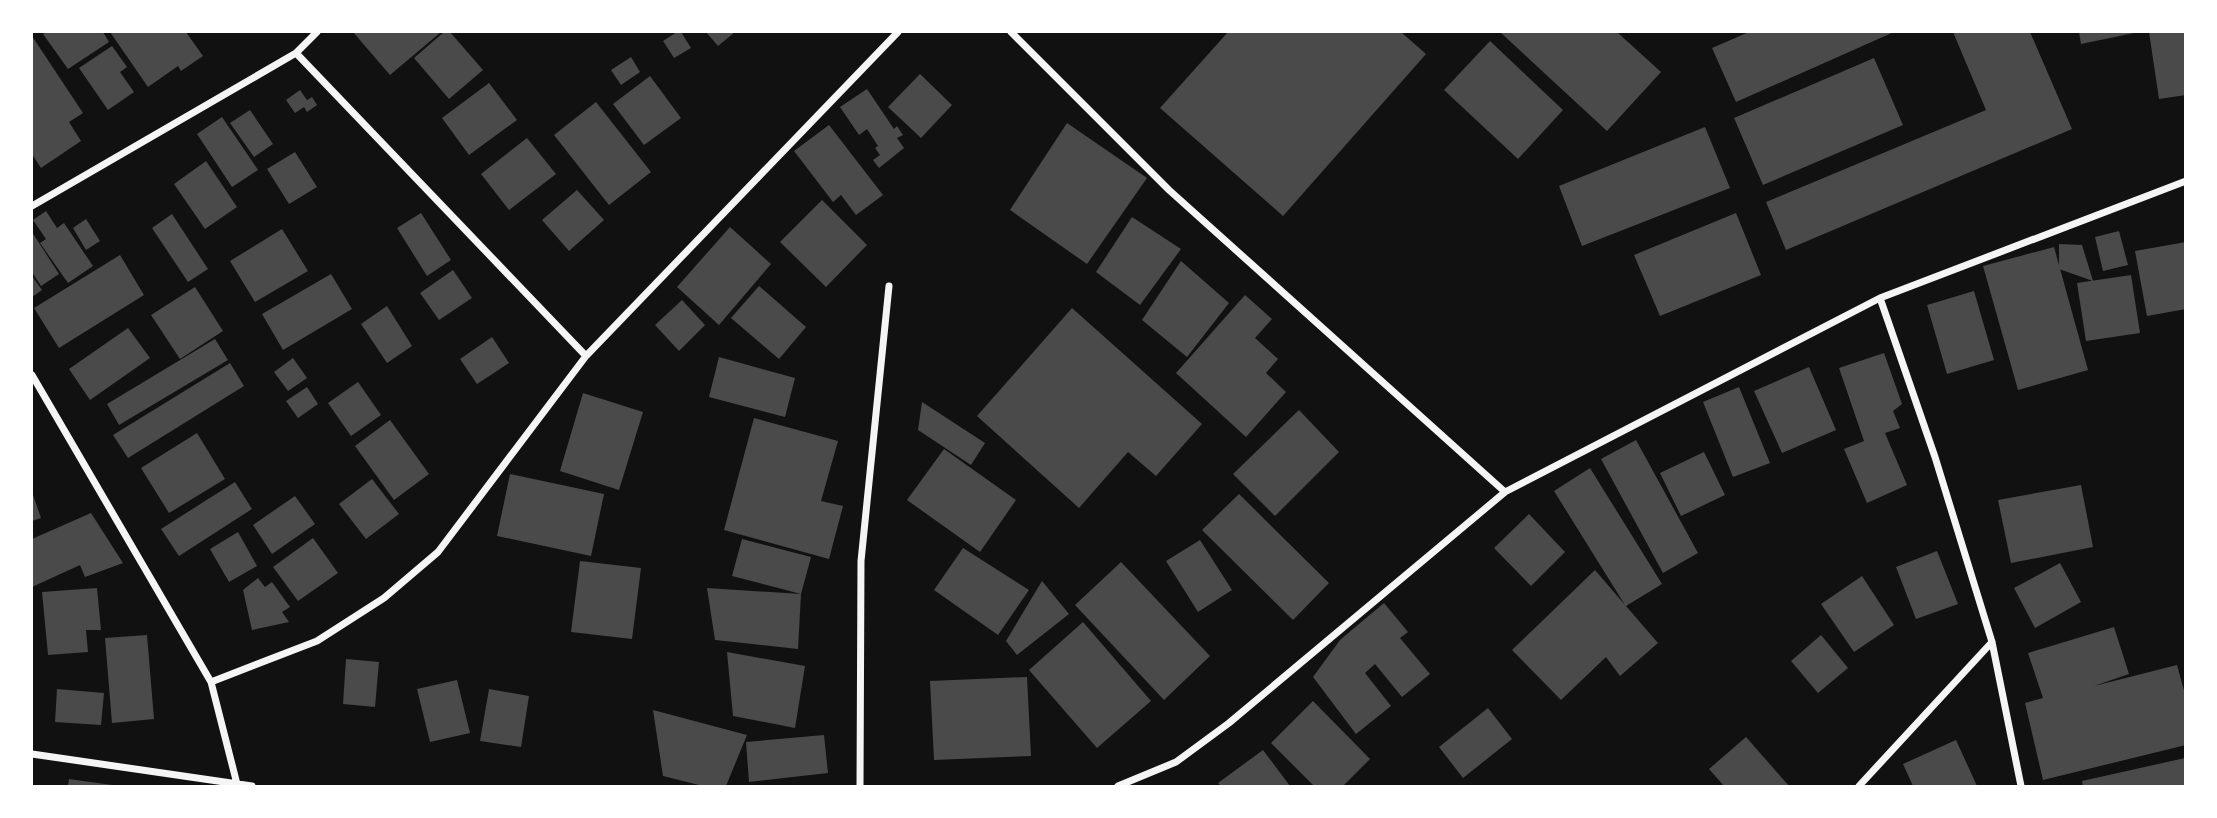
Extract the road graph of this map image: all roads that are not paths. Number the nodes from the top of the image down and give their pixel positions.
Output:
1 (317, 32) edge
2 (898, 32) edge
3 (1011, 32) edge
4 (296, 53) junction
5 (2186, 181) edge
6 (32, 205) edge
7 (889, 286) dead end
8 (1880, 298) junction
9 (586, 356) junction
10 (32, 375) edge
11 (1505, 492) junction
12 (1992, 642) junction
13 (211, 682) junction
14 (32, 754) edge
15 (237, 784) junction
16 (252, 786) edge
17 (860, 786) edge
18 (1118, 786) edge
19 (1859, 786) edge
20 (2021, 786) edge

1 - 4 street
2 - 9 street
3 - 11 street
4 - 6 street
4 - 9 street
5 - 8 street
7 - 17 street
8 - 11 street
8 - 12 street
9 - 13 street
10 - 13 street
11 - 18 street
12 - 19 street
12 - 20 street
13 - 15 street
14 - 15 street
15 - 16 street

